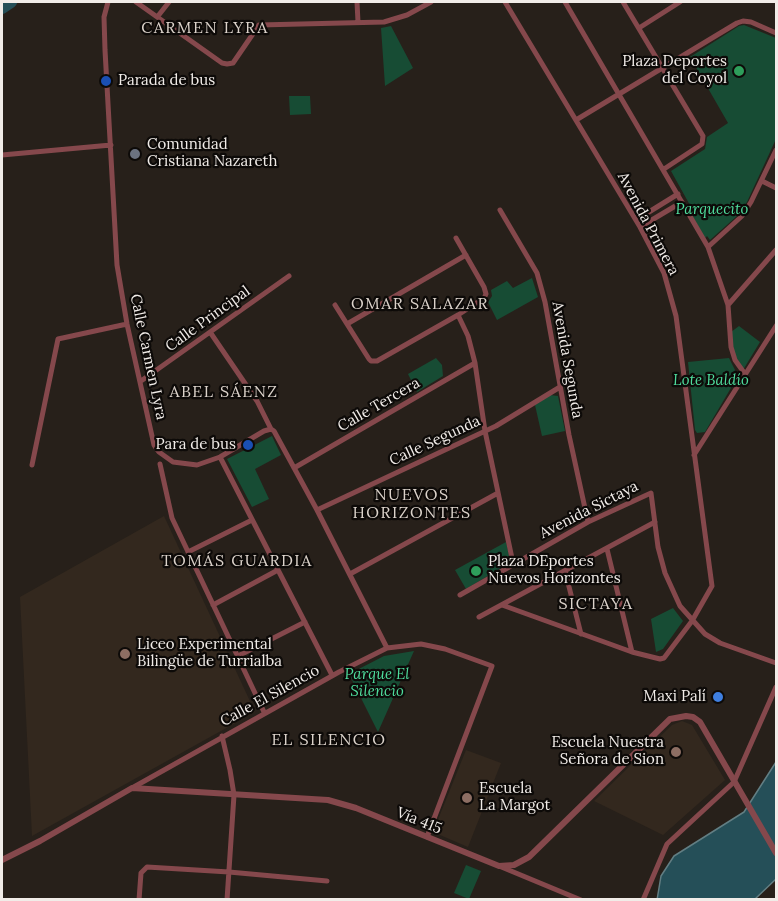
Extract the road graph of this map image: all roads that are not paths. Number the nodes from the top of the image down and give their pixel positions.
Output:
1 (108, 2) edge
2 (136, 2) edge
3 (169, 2) edge
4 (357, 2) edge
5 (431, 2) edge
6 (505, 2) edge
7 (565, 2) edge
8 (623, 2) edge
9 (680, 2) edge
10 (158, 16) junction
11 (358, 22) junction
12 (639, 28) junction
13 (777, 33) edge
14 (661, 68) junction
15 (618, 93) junction
16 (576, 120) junction
17 (111, 145) junction
18 (777, 150) edge
19 (2, 155) edge
20 (664, 169) junction
21 (762, 181) junction
22 (777, 188) edge
23 (678, 194) junction
24 (682, 202) junction
25 (500, 210) dead end
26 (636, 220) junction
27 (640, 227) junction
28 (456, 238) dead end
29 (708, 247) junction
30 (777, 250) edge
31 (465, 255) junction
32 (289, 276) dead end
33 (335, 305) dead end
34 (728, 305) junction
35 (458, 315) junction
36 (128, 324) junction
37 (348, 324) junction
38 (777, 326) edge
39 (210, 332) junction
40 (475, 363) junction
41 (745, 374) junction
42 (141, 381) junction
43 (560, 387) junction
44 (272, 429) junction
45 (485, 431) junction
46 (694, 455) junction
47 (220, 457) junction
48 (160, 464) dead end
49 (32, 465) dead end
50 (294, 468) junction
51 (498, 493) junction
52 (317, 510) junction
53 (252, 520) junction
54 (588, 522) junction
55 (655, 522) junction
56 (607, 549) junction
57 (188, 552) junction
58 (513, 563) junction
59 (278, 570) junction
60 (565, 571) junction
61 (350, 574) junction
62 (460, 595) dead end
63 (502, 604) junction
64 (213, 605) junction
65 (479, 617) dead end
66 (692, 621) junction
67 (304, 622) junction
68 (580, 634) junction
69 (387, 648) junction
70 (632, 652) junction
71 (238, 656) junction
72 (777, 663) edge
73 (332, 675) junction
74 (777, 687) edge
75 (264, 712) junction
76 (222, 736) junction
77 (734, 782) junction
78 (132, 788) junction
79 (234, 795) junction
80 (426, 837) junction
81 (777, 853) edge
82 (2, 860) edge
83 (499, 866) junction
84 (229, 872) junction
85 (327, 881) dead end
86 (565, 897) edge
87 (139, 900) edge
88 (227, 900) edge
89 (581, 900) edge
90 (643, 900) edge

1 - 17 street, Calle Carmen Lyra
2 - 10 street
3 - 10 street
4 - 11 street
5 - 11 street
6 - 16 street, Avenida Primera
7 - 15 street
8 - 12 street
9 - 12 street
10 - 11 street
12 - 14 street
13 - 14 street
14 - 15 street
14 - 20 street
15 - 16 street
15 - 20 street
16 - 26 street, Avenida Primera
17 - 19 street
17 - 36 street, Calle Carmen Lyra
18 - 21 street
20 - 23 street
21 - 22 street
21 - 29 street
23 - 24 street
23 - 26 street
24 - 27 street
24 - 29 street
25 - 43 street, Avenida Segunda
26 - 27 street, Avenida Primera
27 - 46 street, Avenida Primera
28 - 31 street
29 - 34 street
30 - 34 street
31 - 35 street
31 - 37 street
32 - 39 street, Calle Principal
33 - 37 street
34 - 41 street
35 - 37 street
35 - 40 street
36 - 42 street, Calle Carmen Lyra
36 - 49 street
38 - 41 street
39 - 42 street, Calle Principal
39 - 44 street
40 - 45 street
40 - 50 street, Calle Tercera
41 - 46 street
42 - 47 street, Calle Carmen Lyra
43 - 45 street, Calle Segunda
43 - 54 street, Avenida Segunda
44 - 47 street, Calle Carmen Lyra
44 - 50 street
45 - 51 street
45 - 52 street, Calle Segunda
46 - 66 street, Avenida Primera
47 - 53 street
48 - 57 street
50 - 52 street
51 - 58 street
51 - 61 street
52 - 61 street
53 - 57 street
53 - 59 street
54 - 55 street, Avenida Sictaya
54 - 58 street, Avenida Sictaya
55 - 56 street
55 - 66 street, Avenida Sictaya
56 - 60 street
56 - 70 street
57 - 64 street
58 - 62 street, Avenida Sictaya
59 - 64 street
59 - 67 street
60 - 63 street
60 - 68 street
61 - 69 street
63 - 65 street
63 - 68 street
64 - 71 street
66 - 70 street
66 - 72 street, Avenida Sictaya
67 - 71 street
67 - 73 street
68 - 70 street
69 - 73 street, Calle El Silencio
69 - 80 street, Calle El Silencio
71 - 75 street
73 - 75 street, Calle El Silencio
74 - 77 street
75 - 76 street, Calle El Silencio
76 - 78 street, Calle El Silencio
76 - 79 street
77 - 81 street
77 - 83 street
77 - 90 street
78 - 79 street, Vía 415
78 - 82 street
79 - 80 street, Vía 415
79 - 84 street
80 - 83 street, Vía 415
83 - 86 street
84 - 85 street
84 - 87 street
84 - 88 street
86 - 89 street

